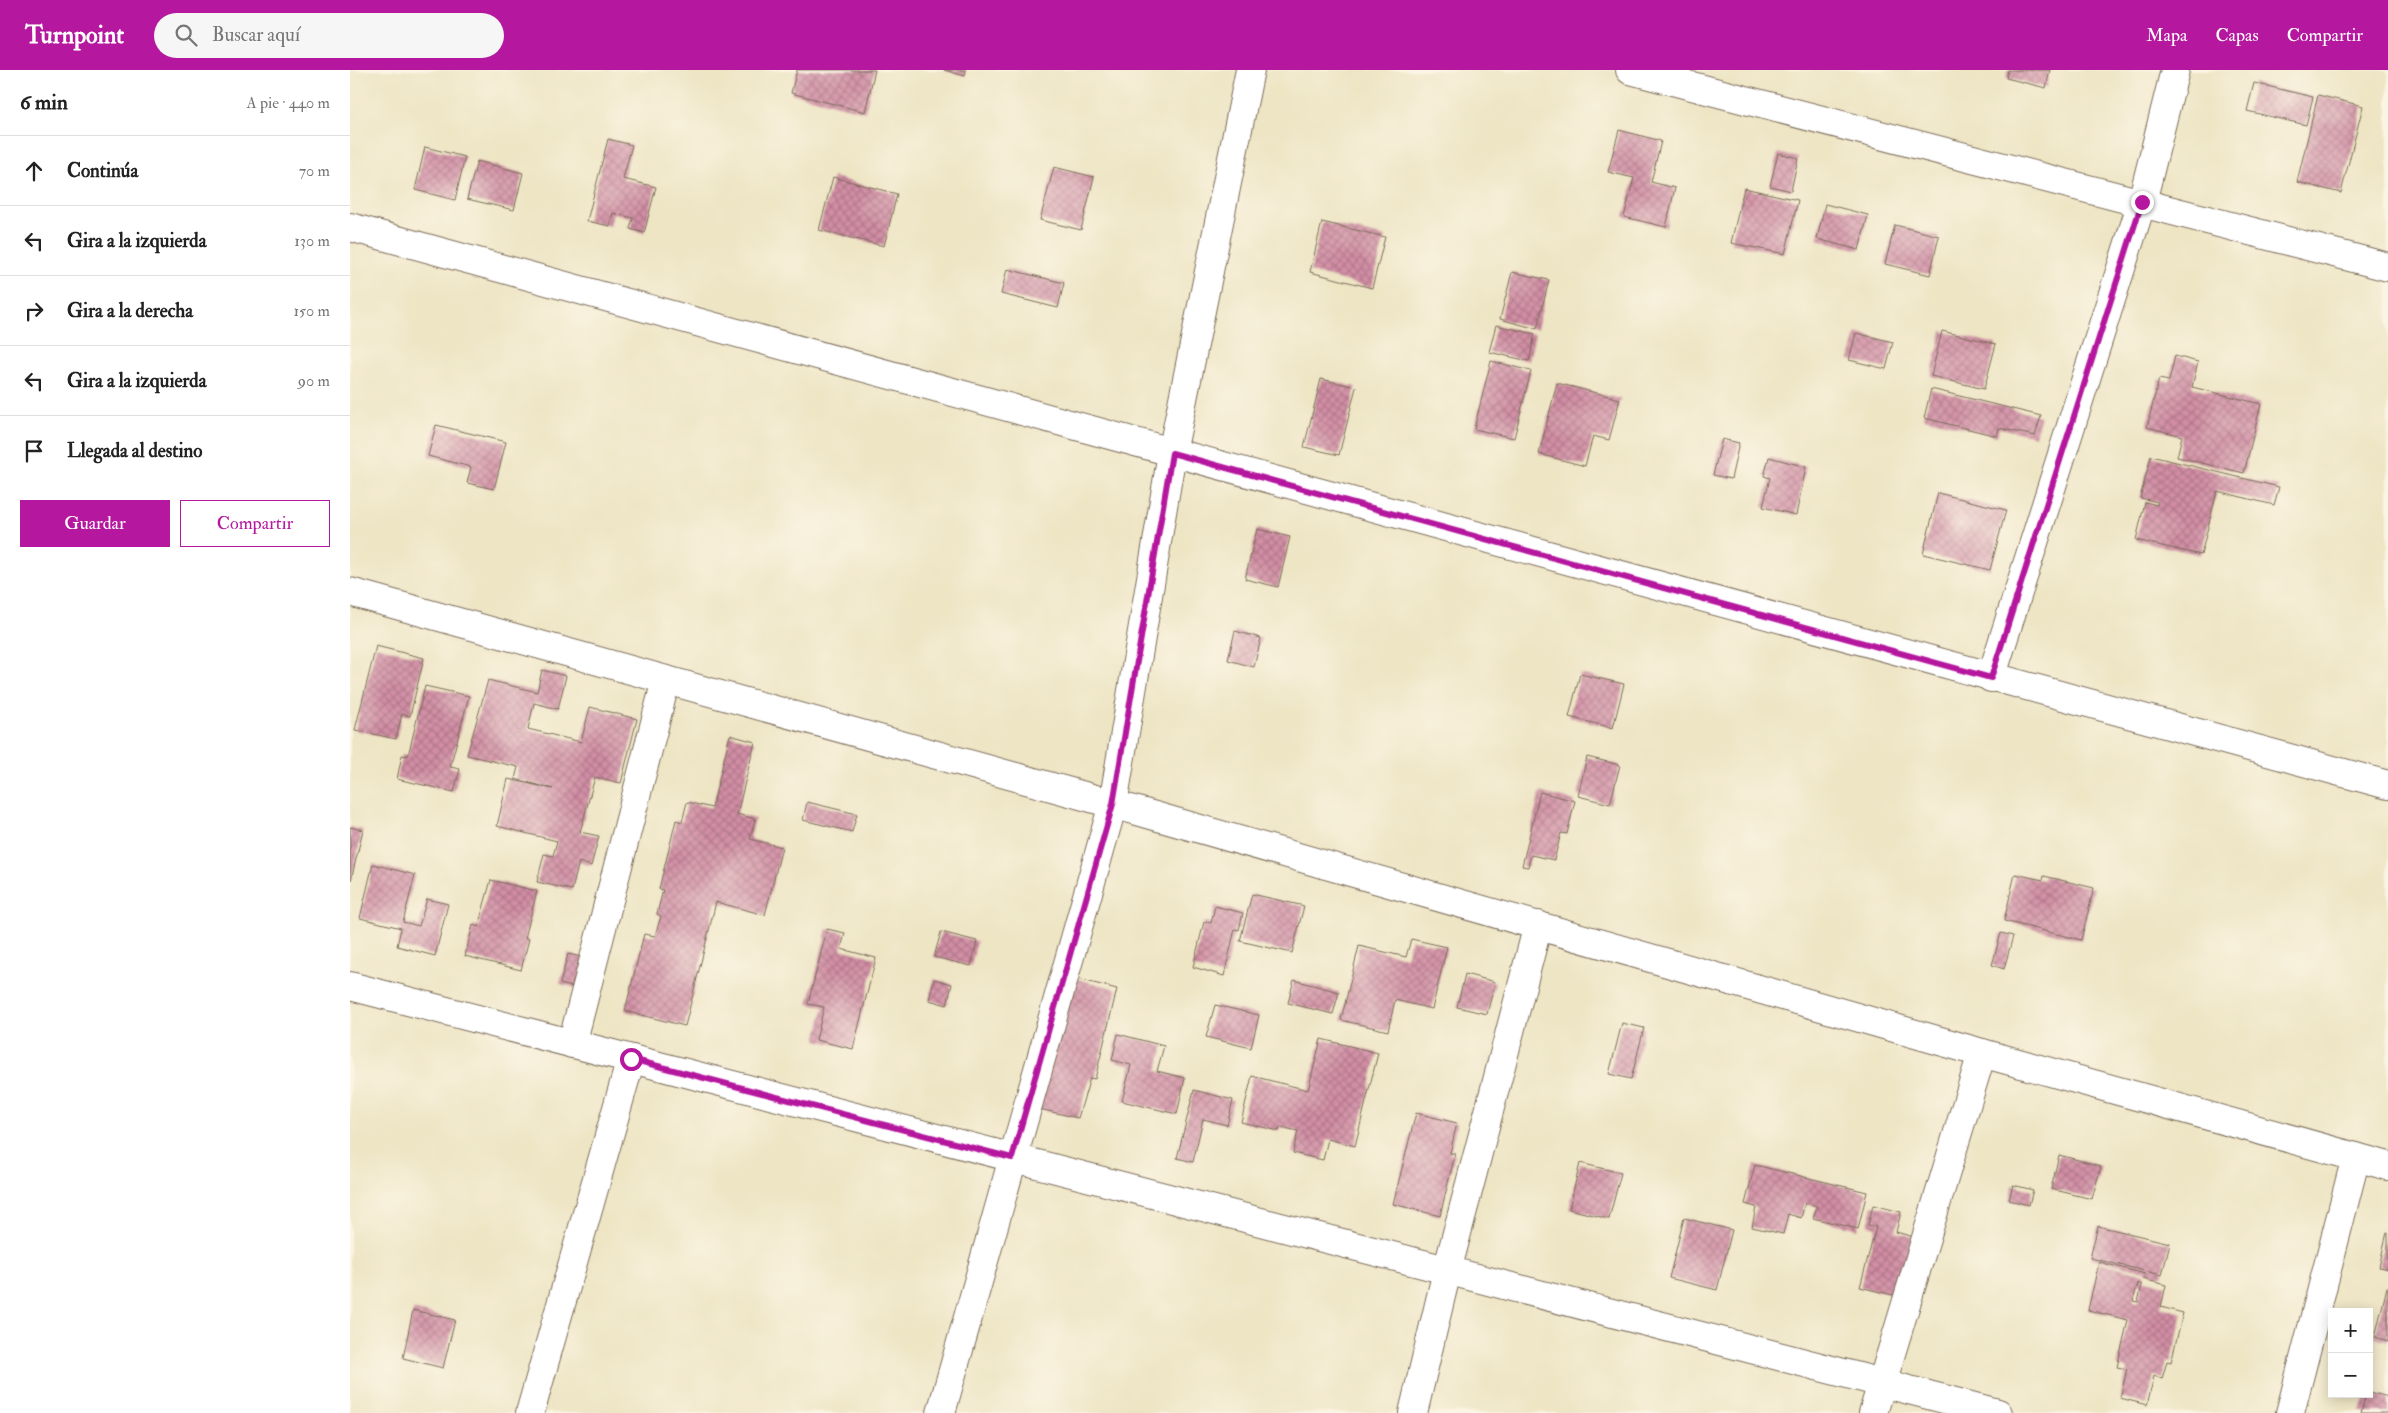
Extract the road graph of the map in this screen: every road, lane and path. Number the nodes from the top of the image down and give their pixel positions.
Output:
1 (1250, 70) edge
2 (1630, 70) edge
3 (2176, 70) edge
4 (2142, 202) junction
5 (351, 231) edge
6 (2388, 267) edge
7 (1172, 453) junction
8 (350, 592) edge
9 (1991, 678) junction
10 (666, 680) junction
11 (2388, 785) edge
12 (1113, 804) junction
13 (1538, 925) junction
14 (350, 986) edge
15 (572, 1044) junction
16 (1982, 1054) junction
17 (631, 1059) junction
18 (2356, 1157) junction
19 (1012, 1158) junction
20 (2388, 1166) edge
21 (1447, 1271) junction
22 (1881, 1383) junction
23 (530, 1413) edge
24 (941, 1413) edge
25 (1413, 1413) edge
26 (1873, 1413) edge
27 (1998, 1413) edge
28 (2290, 1413) edge

1 - 7 street
2 - 4 street
3 - 4 street
4 - 6 street
4 - 9 street
5 - 7 street
7 - 9 street
7 - 12 street
8 - 10 street
9 - 11 street
10 - 12 street
10 - 15 street
12 - 13 street
12 - 19 street
13 - 16 street
13 - 21 street
14 - 15 street
15 - 17 street
16 - 18 street
16 - 22 street
17 - 19 street
17 - 23 street
18 - 20 street
18 - 28 street
19 - 21 street
19 - 24 street
21 - 22 street
21 - 25 street
22 - 26 street
22 - 27 street

